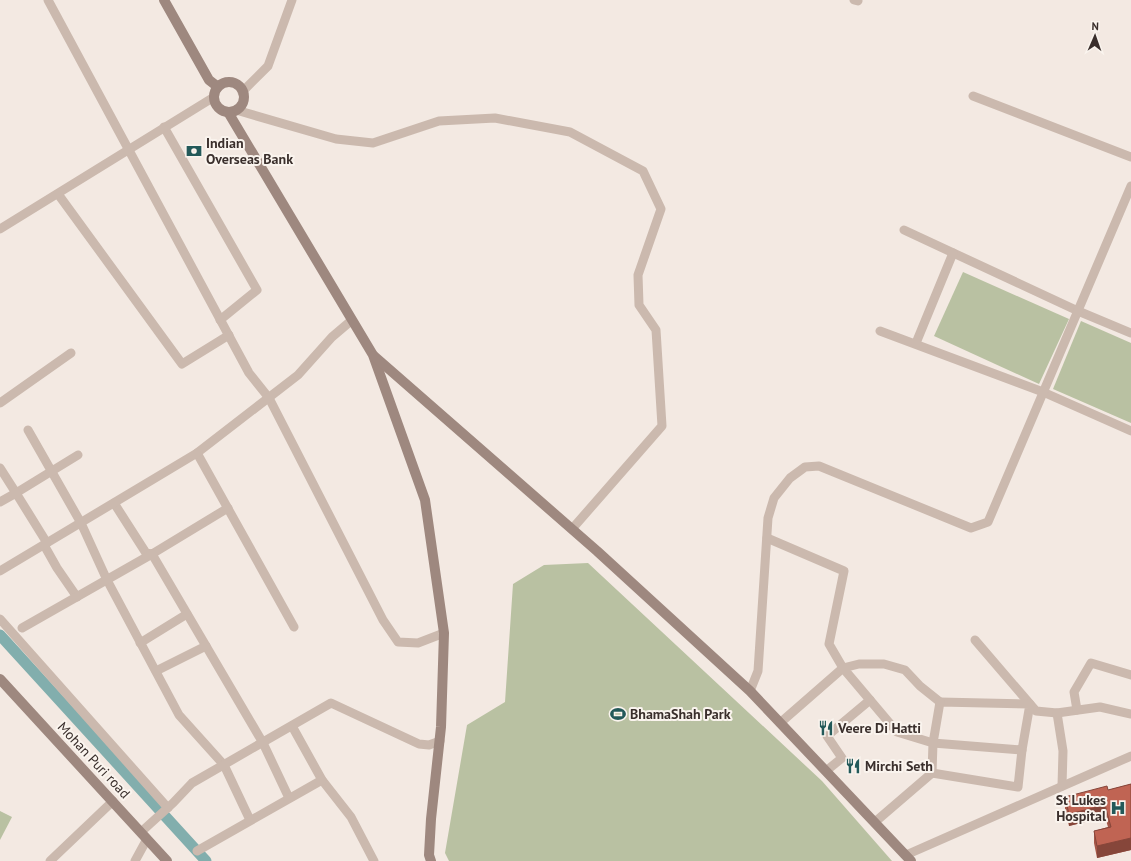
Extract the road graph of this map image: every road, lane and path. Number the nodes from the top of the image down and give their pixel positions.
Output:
1 (48, 0) edge
2 (164, 0) edge
3 (292, 0) edge
4 (854, 0) edge
5 (858, 0) edge
6 (216, 92) junction
7 (242, 92) junction
8 (974, 96) dead end
9 (232, 111) junction
10 (164, 128) junction
11 (130, 149) junction
12 (1131, 157) edge
13 (1131, 186) edge
14 (58, 194) junction
15 (0, 229) edge
16 (904, 230) dead end
17 (953, 253) junction
18 (1078, 311) junction
19 (220, 320) junction
20 (352, 320) junction
21 (880, 331) dead end
22 (1131, 333) edge
23 (229, 336) junction
24 (916, 343) junction
25 (71, 353) dead end
26 (373, 355) junction
27 (1043, 392) junction
28 (269, 398) junction
29 (0, 403) edge
30 (28, 430) dead end
31 (1131, 431) edge
32 (197, 453) junction
33 (78, 455) dead end
34 (0, 468) edge
35 (51, 472) junction
36 (16, 494) junction
37 (0, 502) edge
38 (114, 503) junction
39 (228, 508) junction
40 (81, 523) junction
41 (572, 529) junction
42 (767, 538) junction
43 (45, 544) junction
44 (152, 554) junction
45 (0, 571) edge
46 (107, 580) junction
47 (77, 597) junction
48 (187, 614) junction
49 (0, 619) edge
50 (294, 627) dead end
51 (22, 628) dead end
52 (444, 633) junction
53 (975, 640) dead end
54 (140, 643) junction
55 (206, 646) junction
56 (843, 668) junction
57 (156, 671) junction
58 (1131, 674) edge
59 (0, 679) edge
60 (750, 691) junction
61 (870, 700) junction
62 (940, 702) junction
63 (1030, 704) junction
64 (1077, 710) junction
65 (1057, 713) junction
66 (1131, 714) edge
67 (780, 723) junction
68 (292, 726) junction
69 (440, 741) junction
70 (263, 743) junction
71 (933, 743) junction
72 (1022, 750) junction
73 (1131, 756) edge
74 (224, 765) junction
75 (826, 771) junction
76 (932, 772) junction
77 (322, 780) junction
78 (1062, 786) junction
79 (289, 798) junction
80 (113, 801) junction
81 (166, 810) junction
82 (250, 820) junction
83 (875, 822) junction
84 (144, 835) junction
85 (197, 851) dead end
86 (909, 858) edge
87 (50, 861) edge
88 (135, 861) edge
89 (167, 861) edge
90 (374, 861) edge
91 (431, 861) edge

1 - 11 street
2 - 6 street
3 - 7 street
4 - 5 street
6 - 7 street
6 - 9 street
6 - 10 street
7 - 9 street
8 - 12 street
9 - 20 street
9 - 41 street
10 - 11 street
10 - 19 street
11 - 14 street
11 - 19 street
13 - 18 street
14 - 15 street
14 - 23 street
16 - 17 street
17 - 18 street
17 - 24 street
18 - 22 street
18 - 27 street
19 - 23 street
20 - 26 street
20 - 28 street
21 - 24 street
23 - 28 street
24 - 27 street
25 - 29 street
26 - 41 street
26 - 52 street
27 - 31 street
27 - 42 street
28 - 32 street
28 - 52 street
30 - 35 street
32 - 38 street
32 - 39 street
33 - 35 street
34 - 36 street
35 - 36 street
35 - 40 street
36 - 37 street
36 - 43 street
38 - 40 street
38 - 44 street
39 - 44 street
39 - 50 street
40 - 43 street
40 - 46 street
41 - 60 street
42 - 56 street
42 - 60 street
43 - 45 street
43 - 47 street
44 - 46 street
44 - 48 street
46 - 47 street
46 - 54 street
47 - 51 street
48 - 54 street
48 - 55 street
49 - 81 street
52 - 69 street
53 - 63 street
54 - 57 street
55 - 57 street
55 - 70 street
56 - 61 street
56 - 62 street
56 - 67 street
57 - 74 street
58 - 64 street
59 - 80 street, Mohan Puri road
60 - 67 street
61 - 71 street
61 - 75 street
62 - 63 street
62 - 71 street
63 - 65 street
63 - 72 street
64 - 65 street
64 - 66 street
65 - 78 street
67 - 75 street
68 - 69 street
68 - 70 street
68 - 77 street
69 - 91 street
70 - 74 street
70 - 79 street
71 - 72 street
71 - 76 street
72 - 76 street
73 - 78 street
74 - 81 street
74 - 82 street
75 - 83 street
76 - 83 street
77 - 79 street
77 - 90 street
78 - 86 street
79 - 82 street
80 - 84 street, Mohan Puri road
80 - 87 street
81 - 84 street
82 - 85 street
83 - 86 street
84 - 88 street
84 - 89 street, Mohan Puri road

